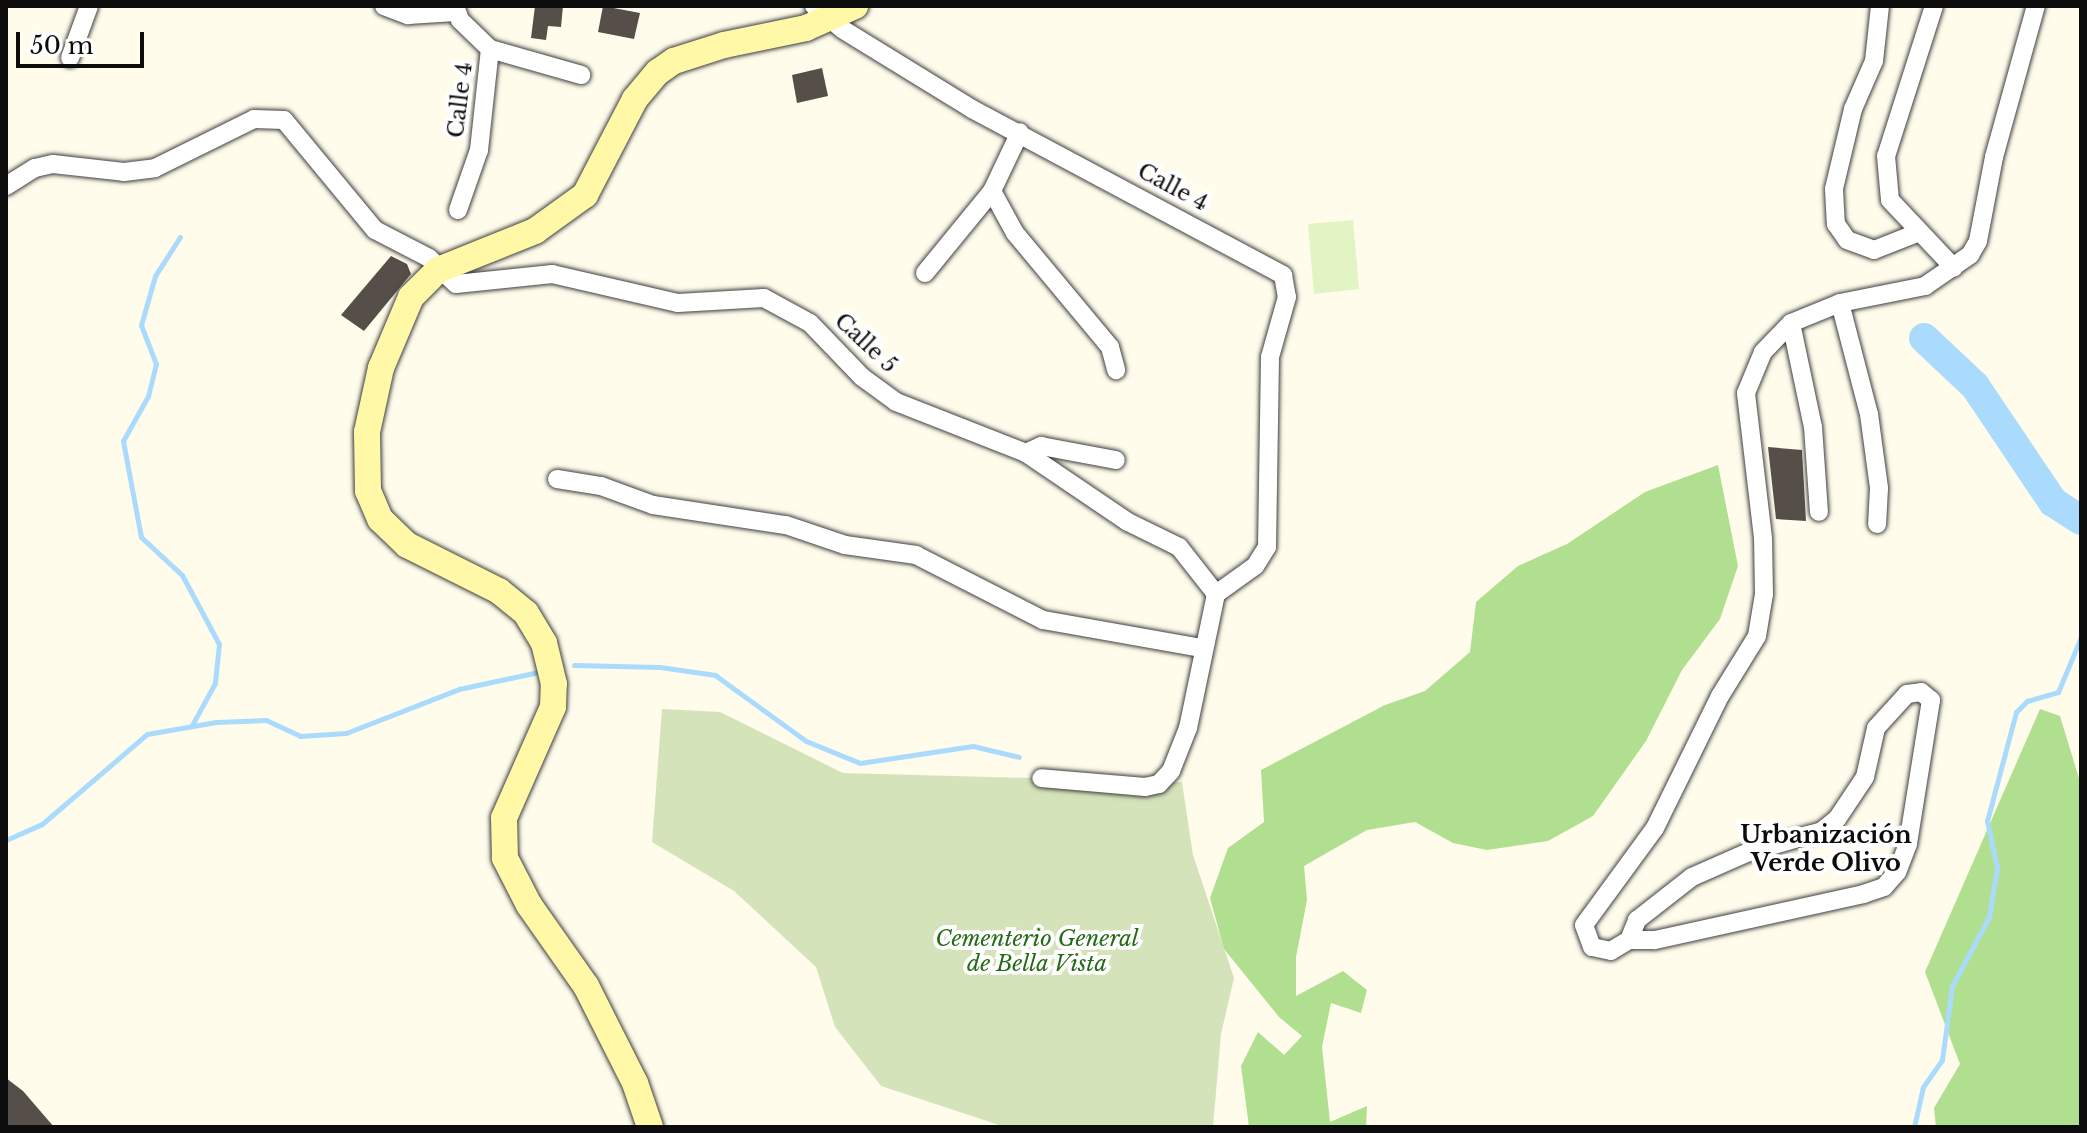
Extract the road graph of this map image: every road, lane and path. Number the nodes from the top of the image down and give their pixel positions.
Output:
1 (89, 6) edge
2 (384, 6) edge
3 (1880, 6) edge
4 (1934, 6) edge
5 (2036, 6) edge
6 (455, 9) edge
7 (833, 10) edge
8 (490, 49) junction
9 (70, 58) dead end
10 (581, 75) dead end
11 (1020, 132) junction
12 (6, 186) edge
13 (992, 191) junction
14 (458, 210) dead end
15 (1917, 233) junction
16 (1954, 268) junction
17 (438, 270) junction
18 (925, 273) dead end
19 (1840, 303) junction
20 (1791, 323) junction
21 (1116, 370) dead end
22 (1026, 453) junction
23 (1116, 460) dead end
24 (557, 479) dead end
25 (1819, 512) dead end
26 (1877, 524) dead end
27 (1216, 594) junction
28 (1202, 648) junction
29 (1041, 778) dead end
30 (1629, 940) junction
31 (650, 1127) edge

1 - 9 street
2 - 6 street
3 - 15 street
4 - 15 street
5 - 16 street
6 - 8 street, Calle 4
7 - 11 street, Calle 4
7 - 17 main road
8 - 10 street
8 - 14 street, Calle 4
11 - 13 street
11 - 27 street, Calle 4
12 - 17 street, Calle 5
13 - 18 street
13 - 21 street
15 - 16 street
16 - 19 street
17 - 22 street, Calle 5
17 - 31 main road
19 - 20 street
19 - 26 street
20 - 25 street
20 - 30 street
22 - 23 street
22 - 27 street, Calle 5
24 - 28 street
27 - 28 street
28 - 29 street
30 - 30 street

